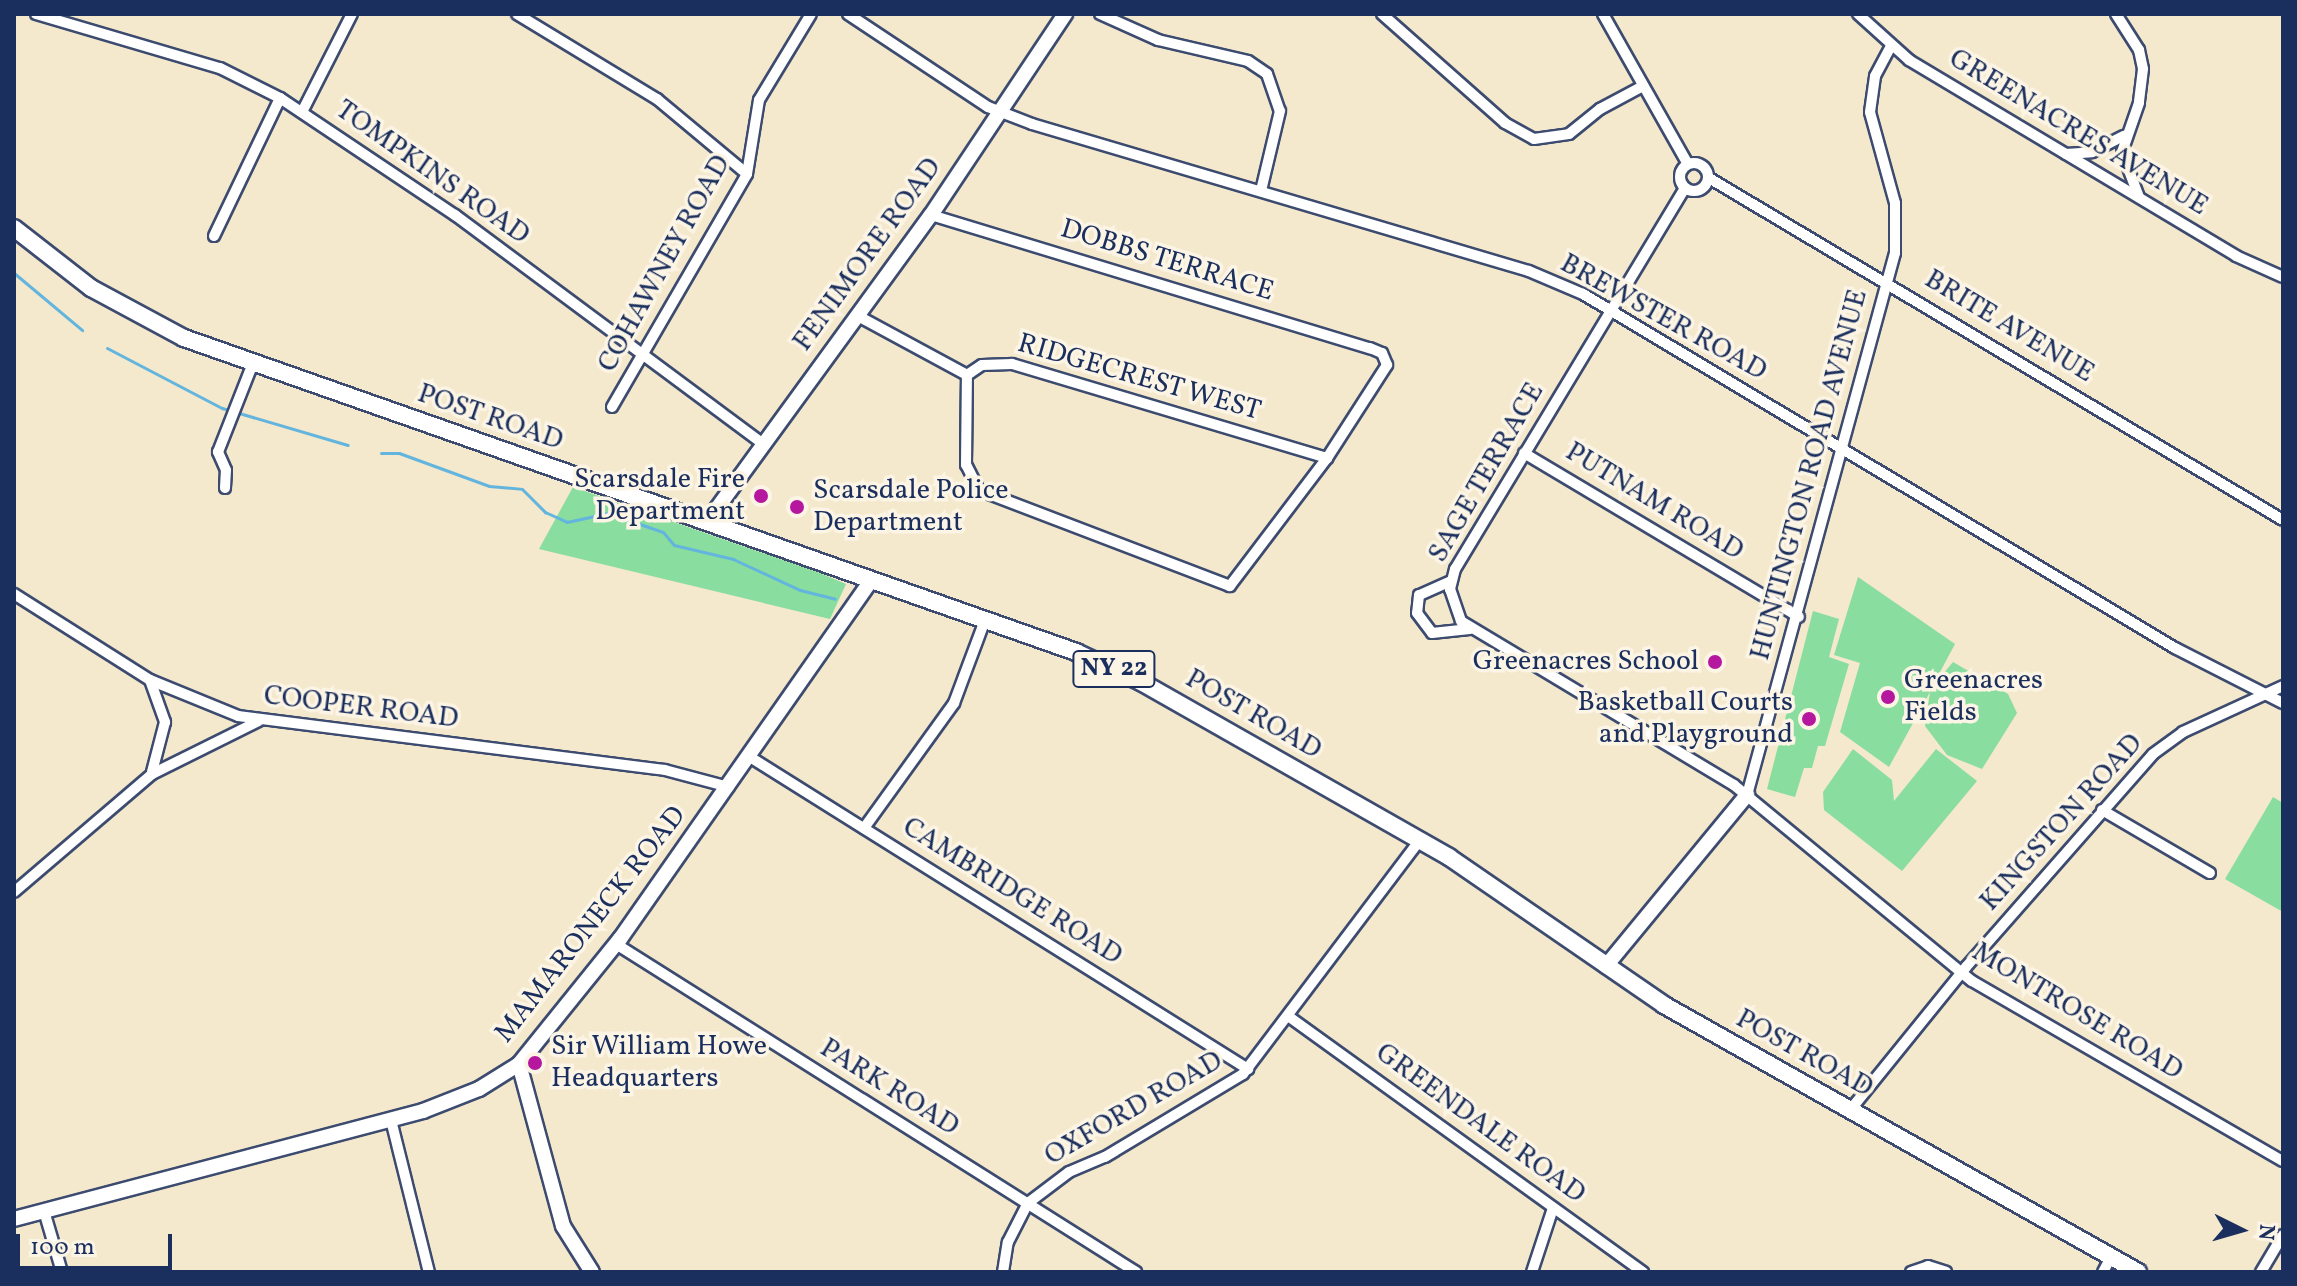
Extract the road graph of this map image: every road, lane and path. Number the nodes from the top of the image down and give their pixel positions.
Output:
1 (36, 14) edge
2 (352, 14) edge
3 (517, 14) edge
4 (811, 14) edge
5 (848, 14) edge
6 (1065, 14) edge
7 (1100, 14) edge
8 (1382, 14) edge
9 (1603, 14) edge
10 (1858, 14) edge
11 (2116, 14) edge
12 (1891, 46) junction
13 (1643, 86) junction
14 (280, 98) junction
15 (1000, 111) junction
16 (302, 112) junction
17 (2124, 136) junction
18 (2065, 154) junction
19 (1688, 164) junction
20 (747, 174) junction
21 (1709, 178) junction
22 (1685, 188) junction
23 (1261, 191) junction
24 (2140, 198) junction
25 (931, 215) junction
26 (14, 228) edge
27 (214, 236) dead end
28 (2283, 277) edge
29 (1888, 284) junction
30 (1610, 310) junction
31 (858, 316) junction
32 (643, 354) junction
33 (253, 363) junction
34 (967, 375) junction
35 (612, 407) dead end
36 (763, 444) junction
37 (1844, 450) junction
38 (1524, 453) junction
39 (1327, 458) junction
40 (225, 488) dead end
41 (2283, 520) edge
42 (707, 522) junction
43 (871, 580) junction
44 (1451, 581) junction
45 (14, 594) edge
46 (1799, 617) junction
47 (985, 620) junction
48 (1470, 629) junction
49 (150, 680) junction
50 (2283, 686) edge
51 (2264, 693) junction
52 (2283, 703) edge
53 (259, 721) junction
54 (750, 757) junction
55 (152, 774) junction
56 (729, 787) junction
57 (1747, 795) junction
58 (2102, 810) junction
59 (864, 828) junction
60 (1420, 840) junction
61 (2210, 873) dead end
62 (14, 892) edge
63 (616, 944) junction
64 (1606, 966) junction
65 (1962, 973) junction
66 (1288, 1016) junction
67 (519, 1064) junction
68 (1248, 1069) junction
69 (1851, 1109) junction
70 (391, 1120) junction
71 (2283, 1161) edge
72 (1028, 1203) junction
73 (1553, 1208) junction
74 (44, 1211) junction
75 (14, 1219) edge
76 (2283, 1235) edge
77 (2107, 1264) edge
78 (62, 1272) edge
79 (429, 1272) edge
80 (592, 1272) edge
81 (1003, 1272) edge
82 (1136, 1272) edge
83 (1532, 1272) edge
84 (1643, 1272) edge
85 (1911, 1272) edge
86 (1946, 1272) edge
87 (2138, 1272) edge
88 (2261, 1272) edge

1 - 14 street, TOMPKINS ROAD
2 - 16 street
3 - 20 street
4 - 20 street, COHAWNEY ROAD
5 - 15 street, BREWSTER ROAD
6 - 15 street, FENIMORE ROAD
7 - 23 street
8 - 13 street
9 - 13 street, BRITE AVENUE
10 - 12 street, GREENACRES AVENUE
11 - 17 street
12 - 18 street, GREENACRES AVENUE
12 - 29 street, HUNTINGTON ROAD AVENUE
13 - 19 street, BRITE AVENUE
14 - 16 street, TOMPKINS ROAD
14 - 27 street
15 - 23 street, BREWSTER ROAD
15 - 25 street, FENIMORE ROAD
16 - 32 street, TOMPKINS ROAD
17 - 18 street
17 - 24 street
18 - 24 street, GREENACRES AVENUE
19 - 21 street, BRITE AVENUE
19 - 22 street
20 - 32 street, COHAWNEY ROAD
21 - 22 street
21 - 29 street, BRITE AVENUE
22 - 30 street, SAGE TERRACE
23 - 30 street, BREWSTER ROAD
24 - 28 street, GREENACRES AVENUE
25 - 31 street, FENIMORE ROAD
25 - 39 street, DOBBS TERRACE
26 - 33 main road, POST ROAD / NY 22
29 - 37 street, HUNTINGTON ROAD AVENUE
29 - 41 street, BRITE AVENUE
30 - 37 street, BREWSTER ROAD
30 - 38 street, SAGE TERRACE
31 - 34 street
31 - 36 street, FENIMORE ROAD
32 - 35 street, COHAWNEY ROAD
32 - 36 street, TOMPKINS ROAD
33 - 40 street
33 - 42 main road, POST ROAD / NY 22
34 - 39 street, RIDGECREST WEST
34 - 39 street
36 - 42 street, FENIMORE ROAD
37 - 46 street, HUNTINGTON ROAD AVENUE
37 - 51 street, BREWSTER ROAD
38 - 44 street, SAGE TERRACE
38 - 46 street, PUTNAM ROAD
42 - 43 main road, POST ROAD / NY 22
43 - 47 main road, POST ROAD / NY 22
43 - 54 street, MAMARONECK ROAD
44 - 48 street, SAGE TERRACE
44 - 48 street
45 - 49 street, COOPER ROAD
46 - 57 street, HUNTINGTON ROAD AVENUE
47 - 59 street
47 - 60 main road, POST ROAD / NY 22
48 - 57 street
49 - 53 street, COOPER ROAD
49 - 55 street
50 - 51 street, KINGSTON ROAD
51 - 52 street, BREWSTER ROAD
51 - 58 street, KINGSTON ROAD
53 - 55 street
53 - 56 street, COOPER ROAD
54 - 56 street, MAMARONECK ROAD
54 - 59 street, CAMBRIDGE ROAD
55 - 62 street
56 - 63 street, MAMARONECK ROAD
57 - 64 street, HUNTINGTON ROAD AVENUE
57 - 65 street, MONTROSE ROAD
58 - 61 street
58 - 65 street, KINGSTON ROAD
59 - 68 street, CAMBRIDGE ROAD
60 - 64 main road, POST ROAD / NY 22
60 - 66 street, OXFORD ROAD
63 - 67 street, MAMARONECK ROAD
63 - 72 street, PARK ROAD
64 - 69 main road, POST ROAD / NY 22
65 - 69 street, KINGSTON ROAD
65 - 71 street, MONTROSE ROAD
66 - 68 street, OXFORD ROAD
66 - 73 street, GREENDALE ROAD
67 - 70 street, MAMARONECK ROAD
67 - 80 street
68 - 72 street, OXFORD ROAD
69 - 77 main road, POST ROAD / NY 22
70 - 74 street, MAMARONECK ROAD
70 - 79 street
72 - 81 street, OXFORD ROAD
72 - 82 street, PARK ROAD
73 - 83 street
73 - 84 street, GREENDALE ROAD
74 - 75 street, MAMARONECK ROAD
74 - 78 street
76 - 88 street
77 - 87 main road, POST ROAD / NY 22
85 - 86 street

